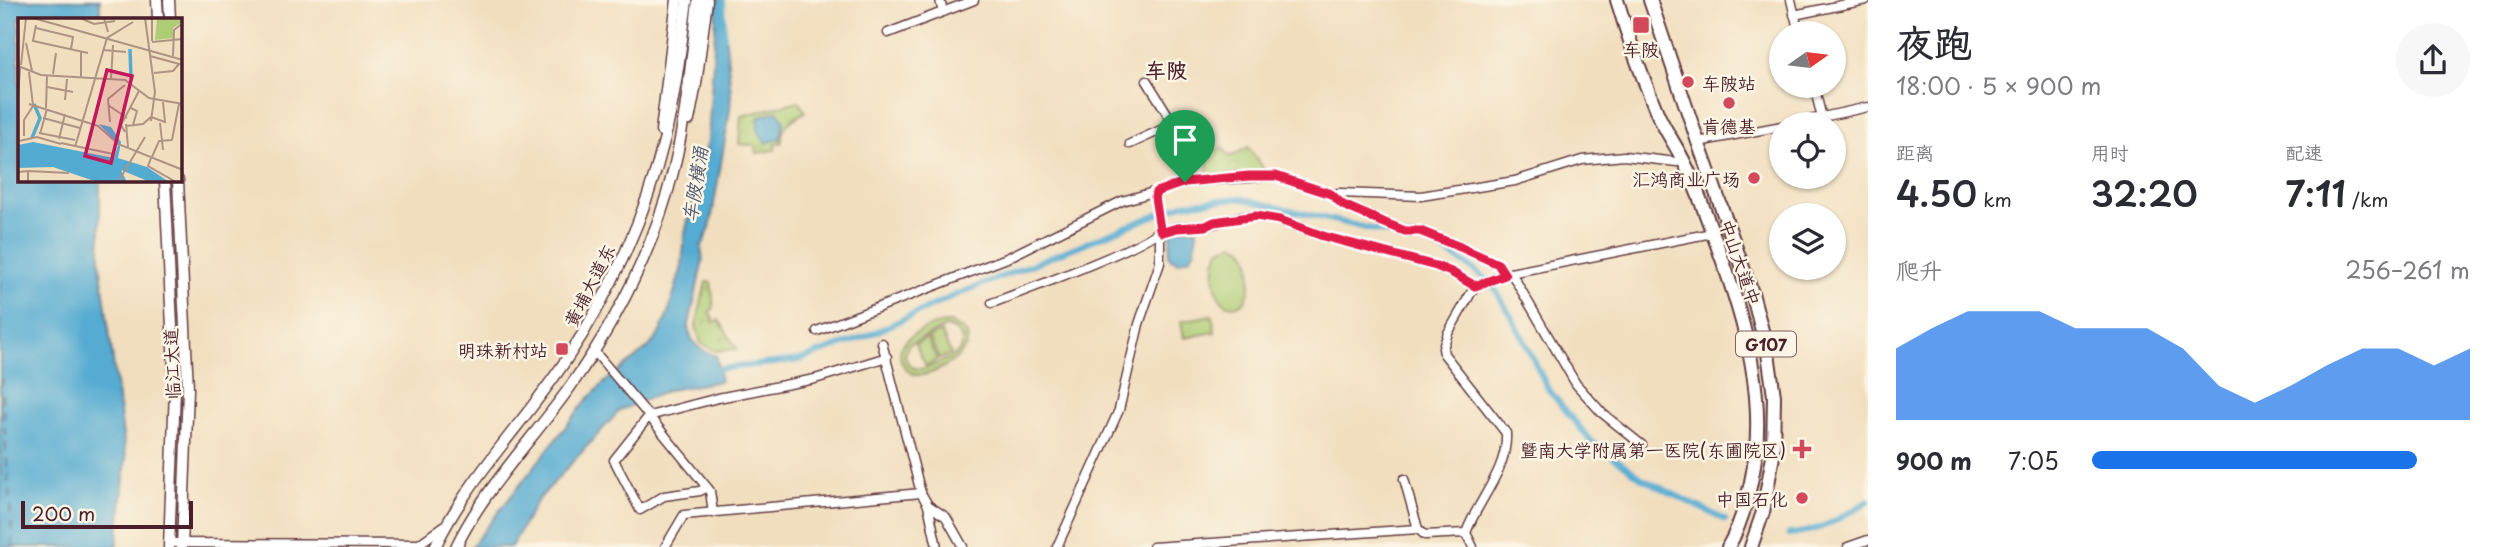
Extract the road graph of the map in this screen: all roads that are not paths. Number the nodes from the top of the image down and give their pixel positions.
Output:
1 (157, 0) edge
2 (169, 0) edge
3 (677, 0) edge
4 (687, 0) edge
5 (698, 0) edge
6 (707, 0) edge
7 (940, 0) edge
8 (975, 0) edge
9 (1617, 0) edge
10 (1650, 0) edge
11 (1791, 0) edge
12 (1866, 0) edge
13 (943, 12) junction
14 (1794, 15) junction
15 (158, 18) edge
16 (170, 18) edge
17 (1796, 21) edge
18 (888, 33) dead end
19 (1147, 81) dead end
20 (1868, 107) edge
21 (1846, 112) edge
22 (1174, 124) junction
23 (1769, 128) edge
24 (1698, 142) junction
25 (1130, 144) dead end
26 (661, 152) junction
27 (677, 154) junction
28 (1683, 160) junction
29 (165, 182) edge
30 (178, 182) edge
31 (1185, 182) junction
32 (1331, 194) junction
33 (1155, 197) junction
34 (1160, 229) junction
35 (1712, 233) junction
36 (626, 250) junction
37 (643, 257) junction
38 (1505, 275) junction
39 (1475, 286) junction
40 (184, 289) junction
41 (171, 290) junction
42 (992, 303) dead end
43 (588, 325) junction
44 (817, 331) dead end
45 (604, 333) junction
46 (882, 343) dead end
47 (594, 351) junction
48 (887, 357) junction
49 (649, 416) junction
50 (1642, 444) dead end
51 (1404, 479) dead end
52 (707, 487) junction
53 (921, 493) junction
54 (172, 496) junction
55 (184, 497) junction
56 (928, 505) junction
57 (1763, 512) junction
58 (713, 513) junction
59 (447, 523) junction
60 (1418, 528) junction
61 (1466, 533) junction
62 (1868, 540) edge
63 (169, 545) edge
64 (182, 545) edge
65 (392, 546) edge
66 (435, 547) edge
67 (456, 547) edge
68 (665, 547) edge
69 (937, 547) edge
70 (963, 547) edge
71 (1057, 547) edge
72 (1153, 547) edge
73 (1473, 547) edge
74 (1728, 547) edge
75 (1751, 547) edge
76 (1757, 547) edge
77 (1848, 547) edge

1 - 15 main road
2 - 16 main road
3 - 26 main road
4 - 26 main road, 黄埔大道东
5 - 27 main road, 黄埔大道东
6 - 27 main road
7 - 13 street
8 - 13 street
9 - 28 highway, 中山大道中 / G107
10 - 24 highway, 中山大道中 / G107
11 - 14 street
12 - 14 street
13 - 18 street
14 - 17 street
19 - 22 street
20 - 21 street
22 - 25 street
22 - 31 street
23 - 24 street
24 - 57 highway, 中山大道中 / G107
26 - 36 main road, 黄埔大道东
27 - 37 main road, 黄埔大道东
28 - 32 street
28 - 35 highway, 中山大道中 / G107
29 - 41 main road, 临江大道
30 - 40 main road, 临江大道
31 - 32 street
31 - 33 street
32 - 38 street
33 - 34 street
33 - 44 street
34 - 39 street
34 - 42 street
34 - 71 street
35 - 38 street
35 - 74 highway, 中山大道中 / G107
36 - 37 main road
36 - 43 main road, 黄埔大道东
37 - 45 main road, 黄埔大道东
38 - 39 street
38 - 50 street
39 - 61 street
40 - 41 main road
40 - 55 main road, 临江大道
41 - 54 main road, 临江大道
43 - 45 main road
43 - 59 main road, 黄埔大道东
45 - 47 main road, 黄埔大道东
46 - 48 street
47 - 49 street
47 - 67 main road, 黄埔大道东
48 - 49 street
48 - 53 street
49 - 52 street
49 - 52 street
51 - 60 street
52 - 58 street
53 - 56 street
53 - 58 street
54 - 55 main road
54 - 63 main road, 临江大道
55 - 64 main road, 临江大道
56 - 69 street
56 - 70 street
57 - 75 highway, 中山大道中
57 - 76 street
58 - 68 street
59 - 65 street
59 - 66 main road, 黄埔大道东
60 - 61 street
60 - 72 street
61 - 73 street
62 - 77 street
63 - 64 street
64 - 65 street

